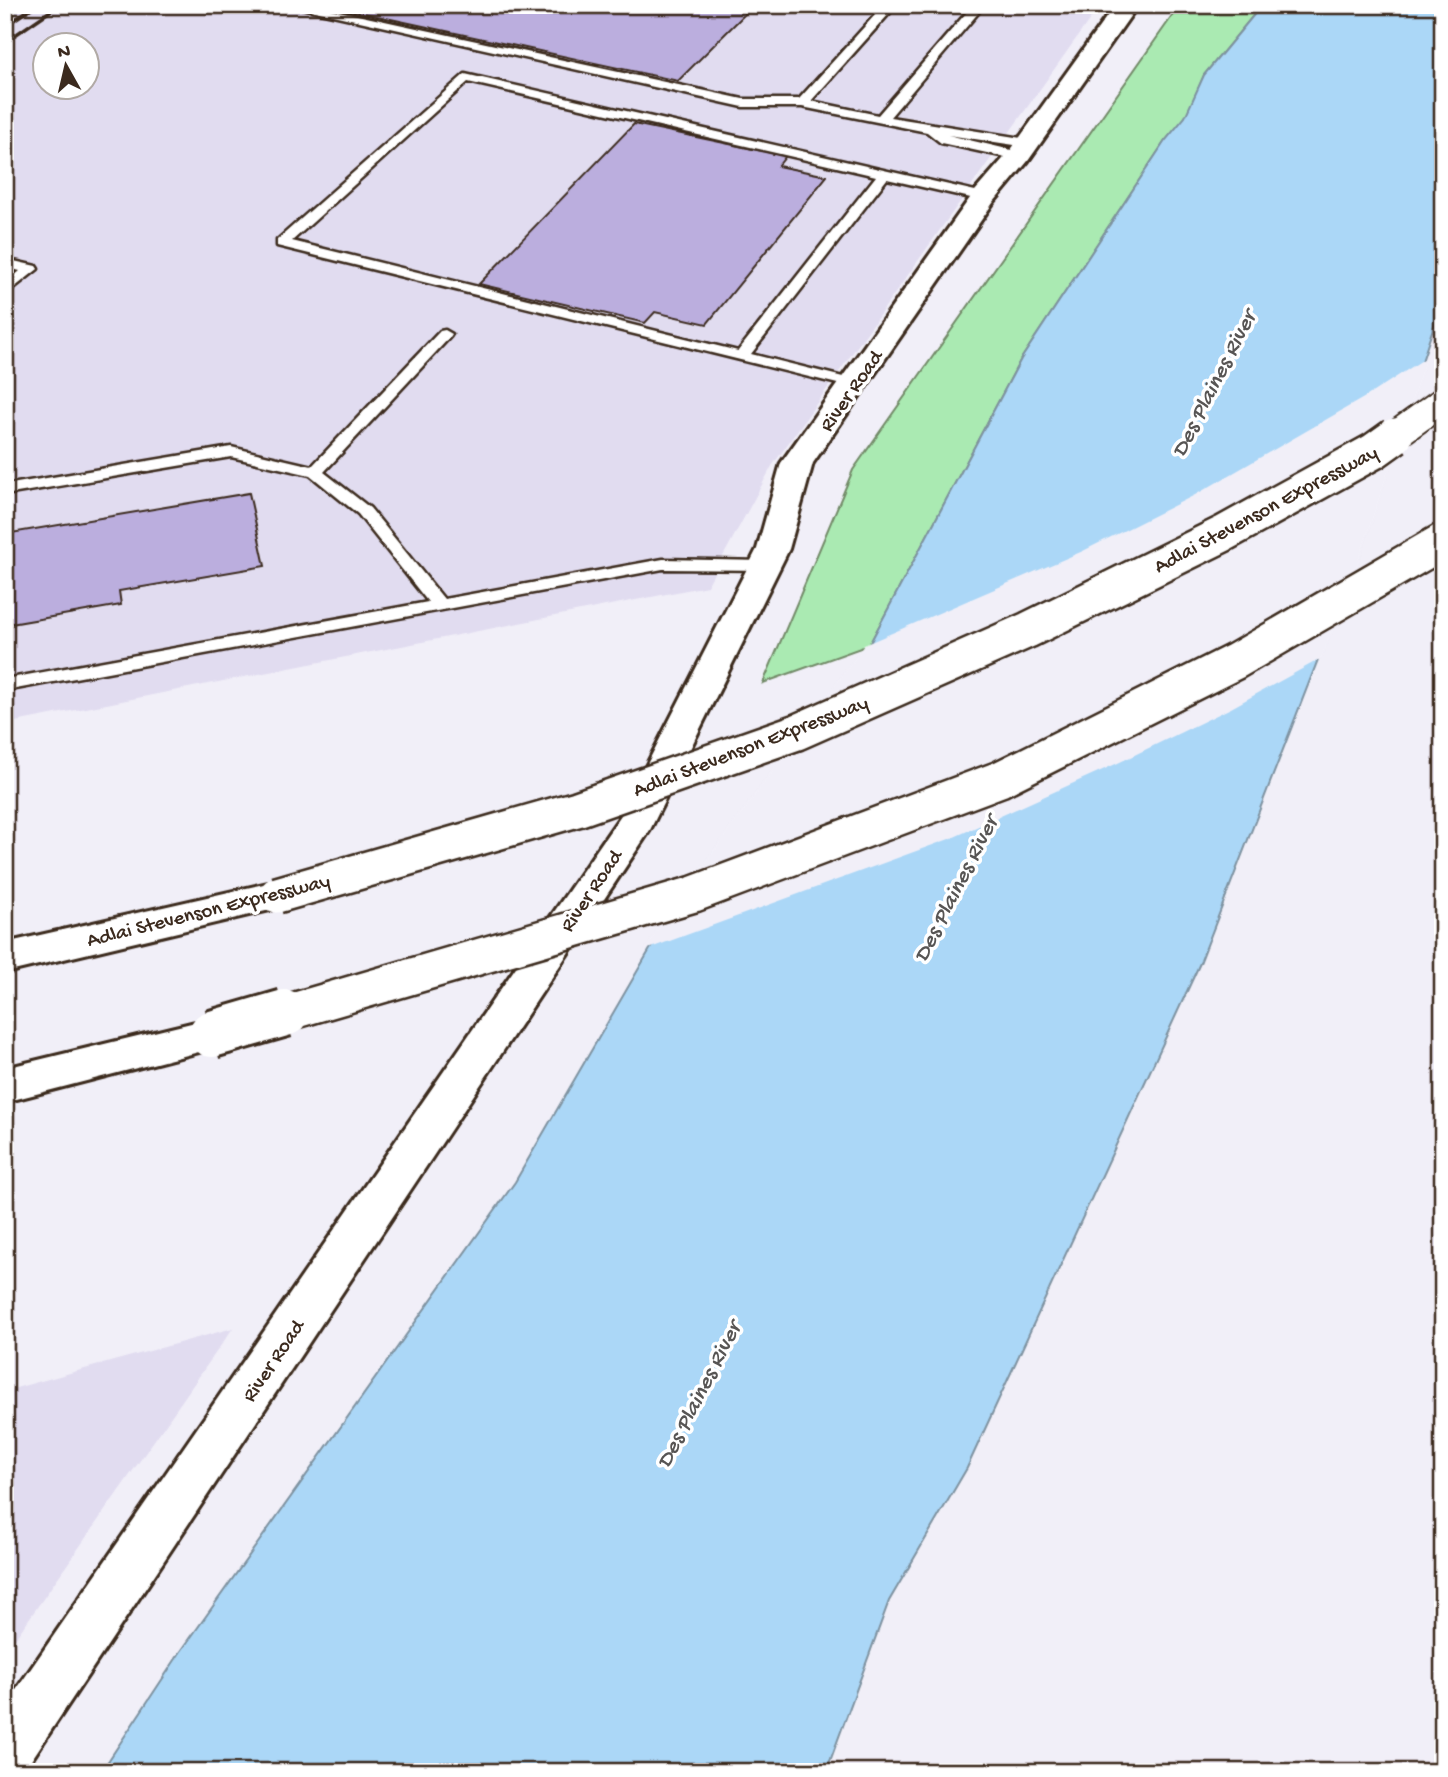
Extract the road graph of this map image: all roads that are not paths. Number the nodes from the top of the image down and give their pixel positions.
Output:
1 (294, 5) edge
2 (891, 5) edge
3 (979, 5) edge
4 (1127, 5) edge
5 (802, 103) junction
6 (881, 118) junction
7 (1023, 150) junction
8 (884, 174) junction
9 (984, 197) junction
10 (5, 263) edge
11 (5, 291) edge
12 (445, 334) dead end
13 (742, 356) junction
14 (854, 384) junction
15 (1443, 401) edge
16 (315, 472) junction
17 (5, 490) edge
18 (1443, 541) edge
19 (764, 566) junction
20 (440, 605) junction
21 (5, 685) edge
22 (5, 958) edge
23 (5, 1086) edge
24 (9, 1741) edge

1 - 5 lane
2 - 5 lane
3 - 6 lane
4 - 7 main road, River Road
5 - 6 lane
6 - 7 lane
7 - 9 main road, River Road
8 - 9 lane
8 - 13 lane
8 - 13 lane
9 - 14 main road, River Road
10 - 11 lane
12 - 16 lane
13 - 14 lane
14 - 19 main road, River Road
15 - 22 main road, Adlai Stevenson Expressway, bridge
16 - 17 lane
16 - 20 lane
18 - 23 main road, bridge
19 - 20 lane
19 - 24 main road, River Road
20 - 21 lane

